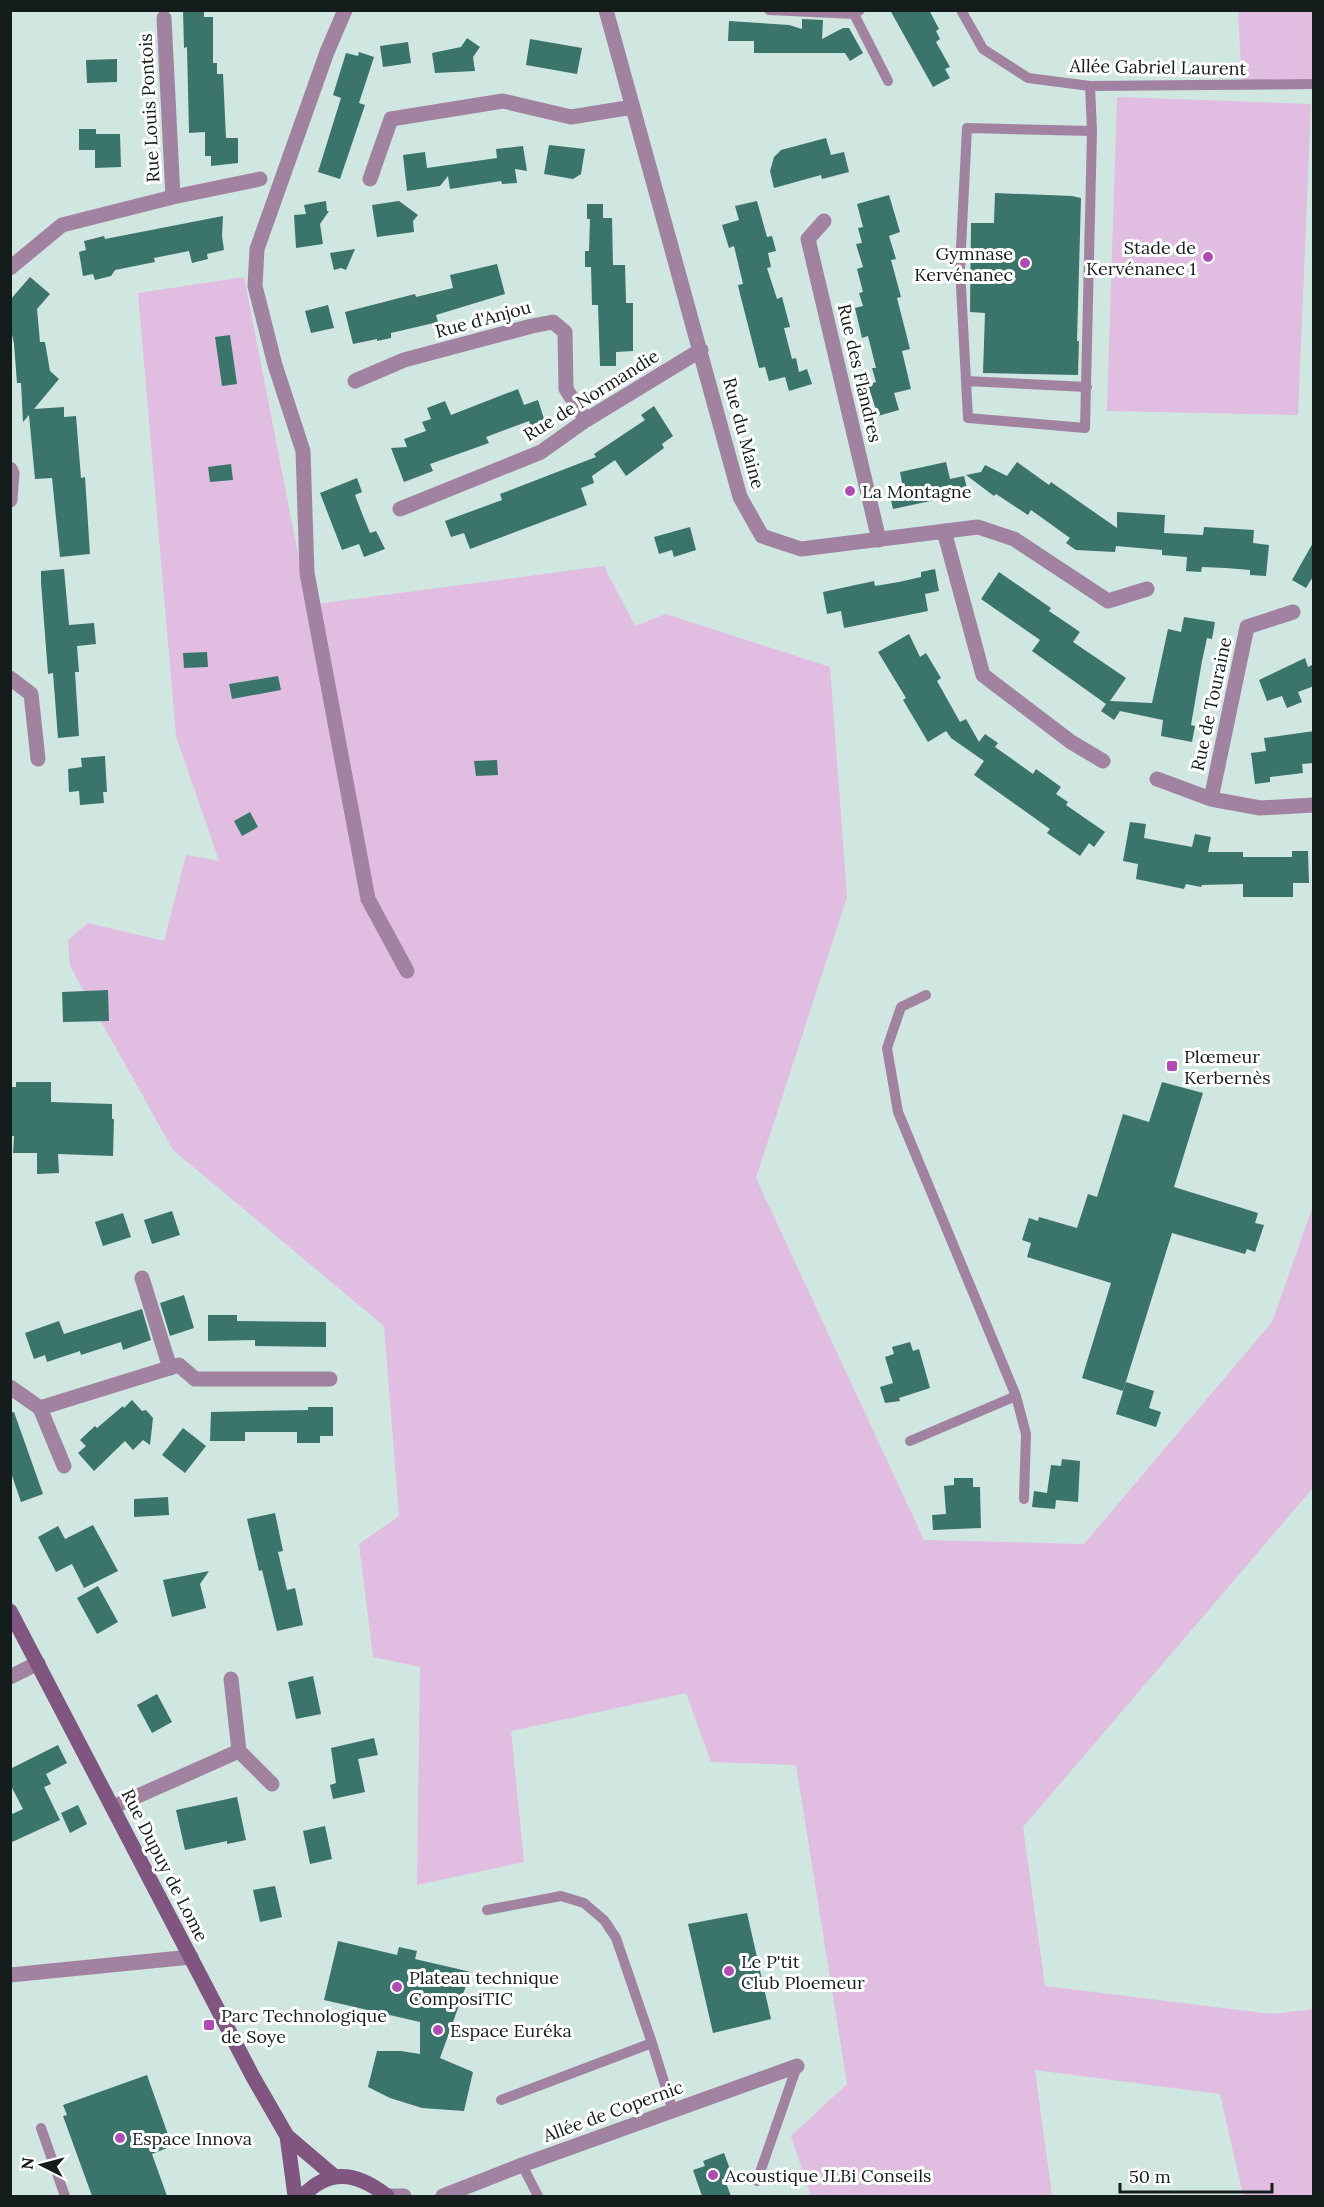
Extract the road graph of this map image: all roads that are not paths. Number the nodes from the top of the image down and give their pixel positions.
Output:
1 (345, 10) edge
2 (606, 10) edge
3 (769, 10) edge
4 (961, 10) edge
5 (857, 12) edge
6 (164, 18) dead end
7 (888, 81) dead end
8 (1314, 84) edge
9 (1090, 86) junction
10 (633, 107) junction
11 (1092, 131) junction
12 (260, 179) dead end
13 (370, 179) dead end
14 (173, 197) junction
15 (824, 221) dead end
16 (10, 268) edge
17 (701, 350) junction
18 (355, 381) dead end
19 (966, 381) junction
20 (1087, 387) junction
21 (586, 420) junction
22 (10, 469) edge
23 (10, 500) edge
24 (400, 509) dead end
25 (944, 531) junction
26 (879, 540) junction
27 (1147, 589) dead end
28 (1293, 612) dead end
29 (10, 678) edge
30 (38, 759) dead end
31 (1103, 761) dead end
32 (1157, 779) dead end
33 (1211, 800) junction
34 (1314, 805) edge
35 (407, 971) dead end
36 (926, 995) dead end
37 (142, 1278) dead end
38 (170, 1368) junction
39 (330, 1379) dead end
40 (10, 1387) edge
41 (1016, 1396) junction
42 (40, 1408) junction
43 (910, 1441) dead end
44 (64, 1466) dead end
45 (1024, 1499) dead end
46 (10, 1611) edge
47 (38, 1663) junction
48 (10, 1677) edge
49 (231, 1680) dead end
50 (239, 1751) junction
51 (272, 1784) dead end
52 (113, 1807) junction
53 (487, 1910) dead end
54 (191, 1957) junction
55 (10, 1975) edge
56 (652, 2043) junction
57 (797, 2066) joint
58 (501, 2100) dead end
59 (673, 2111) junction
60 (40, 2127) dead end
61 (286, 2136) junction
62 (522, 2165) junction
63 (334, 2176) junction
64 (757, 2181) dead end
65 (65, 2196) edge
66 (295, 2196) edge
67 (303, 2196) edge
68 (387, 2196) edge
69 (404, 2196) edge
70 (443, 2196) edge
71 (538, 2196) edge

1 - 35 street
2 - 10 street, Rue du Maine
3 - 5 lane
4 - 9 lane, Allée Gabriel Laurent
5 - 7 lane
6 - 14 street, Rue Louis Pontois
8 - 9 lane, Allée Gabriel Laurent
9 - 11 lane
10 - 13 street
10 - 17 street, Rue du Maine
11 - 19 lane
11 - 20 lane
12 - 14 street, Rue Louis Pontois
14 - 16 street, Rue Louis Pontois
15 - 26 street, Rue des Flandres
17 - 21 street, Rue de Normandie
17 - 26 street, Rue du Maine
18 - 21 street, Rue d'Anjou
19 - 20 lane
19 - 20 lane
21 - 24 street, Rue de Normandie
22 - 23 street
25 - 26 street, Rue du Maine
25 - 27 street, Rue du Maine
25 - 31 street
28 - 33 street, Rue de Touraine
29 - 30 street
32 - 33 street
33 - 34 street
36 - 41 lane
37 - 38 street
38 - 39 street
38 - 42 street
40 - 42 street
41 - 43 lane
41 - 45 lane
42 - 44 street
46 - 47 street, Rue Dupuy de Lome
47 - 48 street
47 - 52 street, Rue Dupuy de Lome
49 - 50 street
50 - 51 street
50 - 52 street
52 - 54 street, Rue Dupuy de Lome
53 - 56 lane
54 - 55 street
54 - 61 street, Rue Dupuy de Lome
56 - 58 lane
56 - 59 lane
57 - 59 street, Allée de Copernic
57 - 64 lane
59 - 62 street, Allée de Copernic
60 - 65 lane
61 - 63 street, Rue Dupuy de Lome
61 - 66 street, Rue Dupuy de Lome
62 - 70 street, Allée de Copernic
62 - 71 lane
63 - 67 street
63 - 68 street
68 - 69 street

